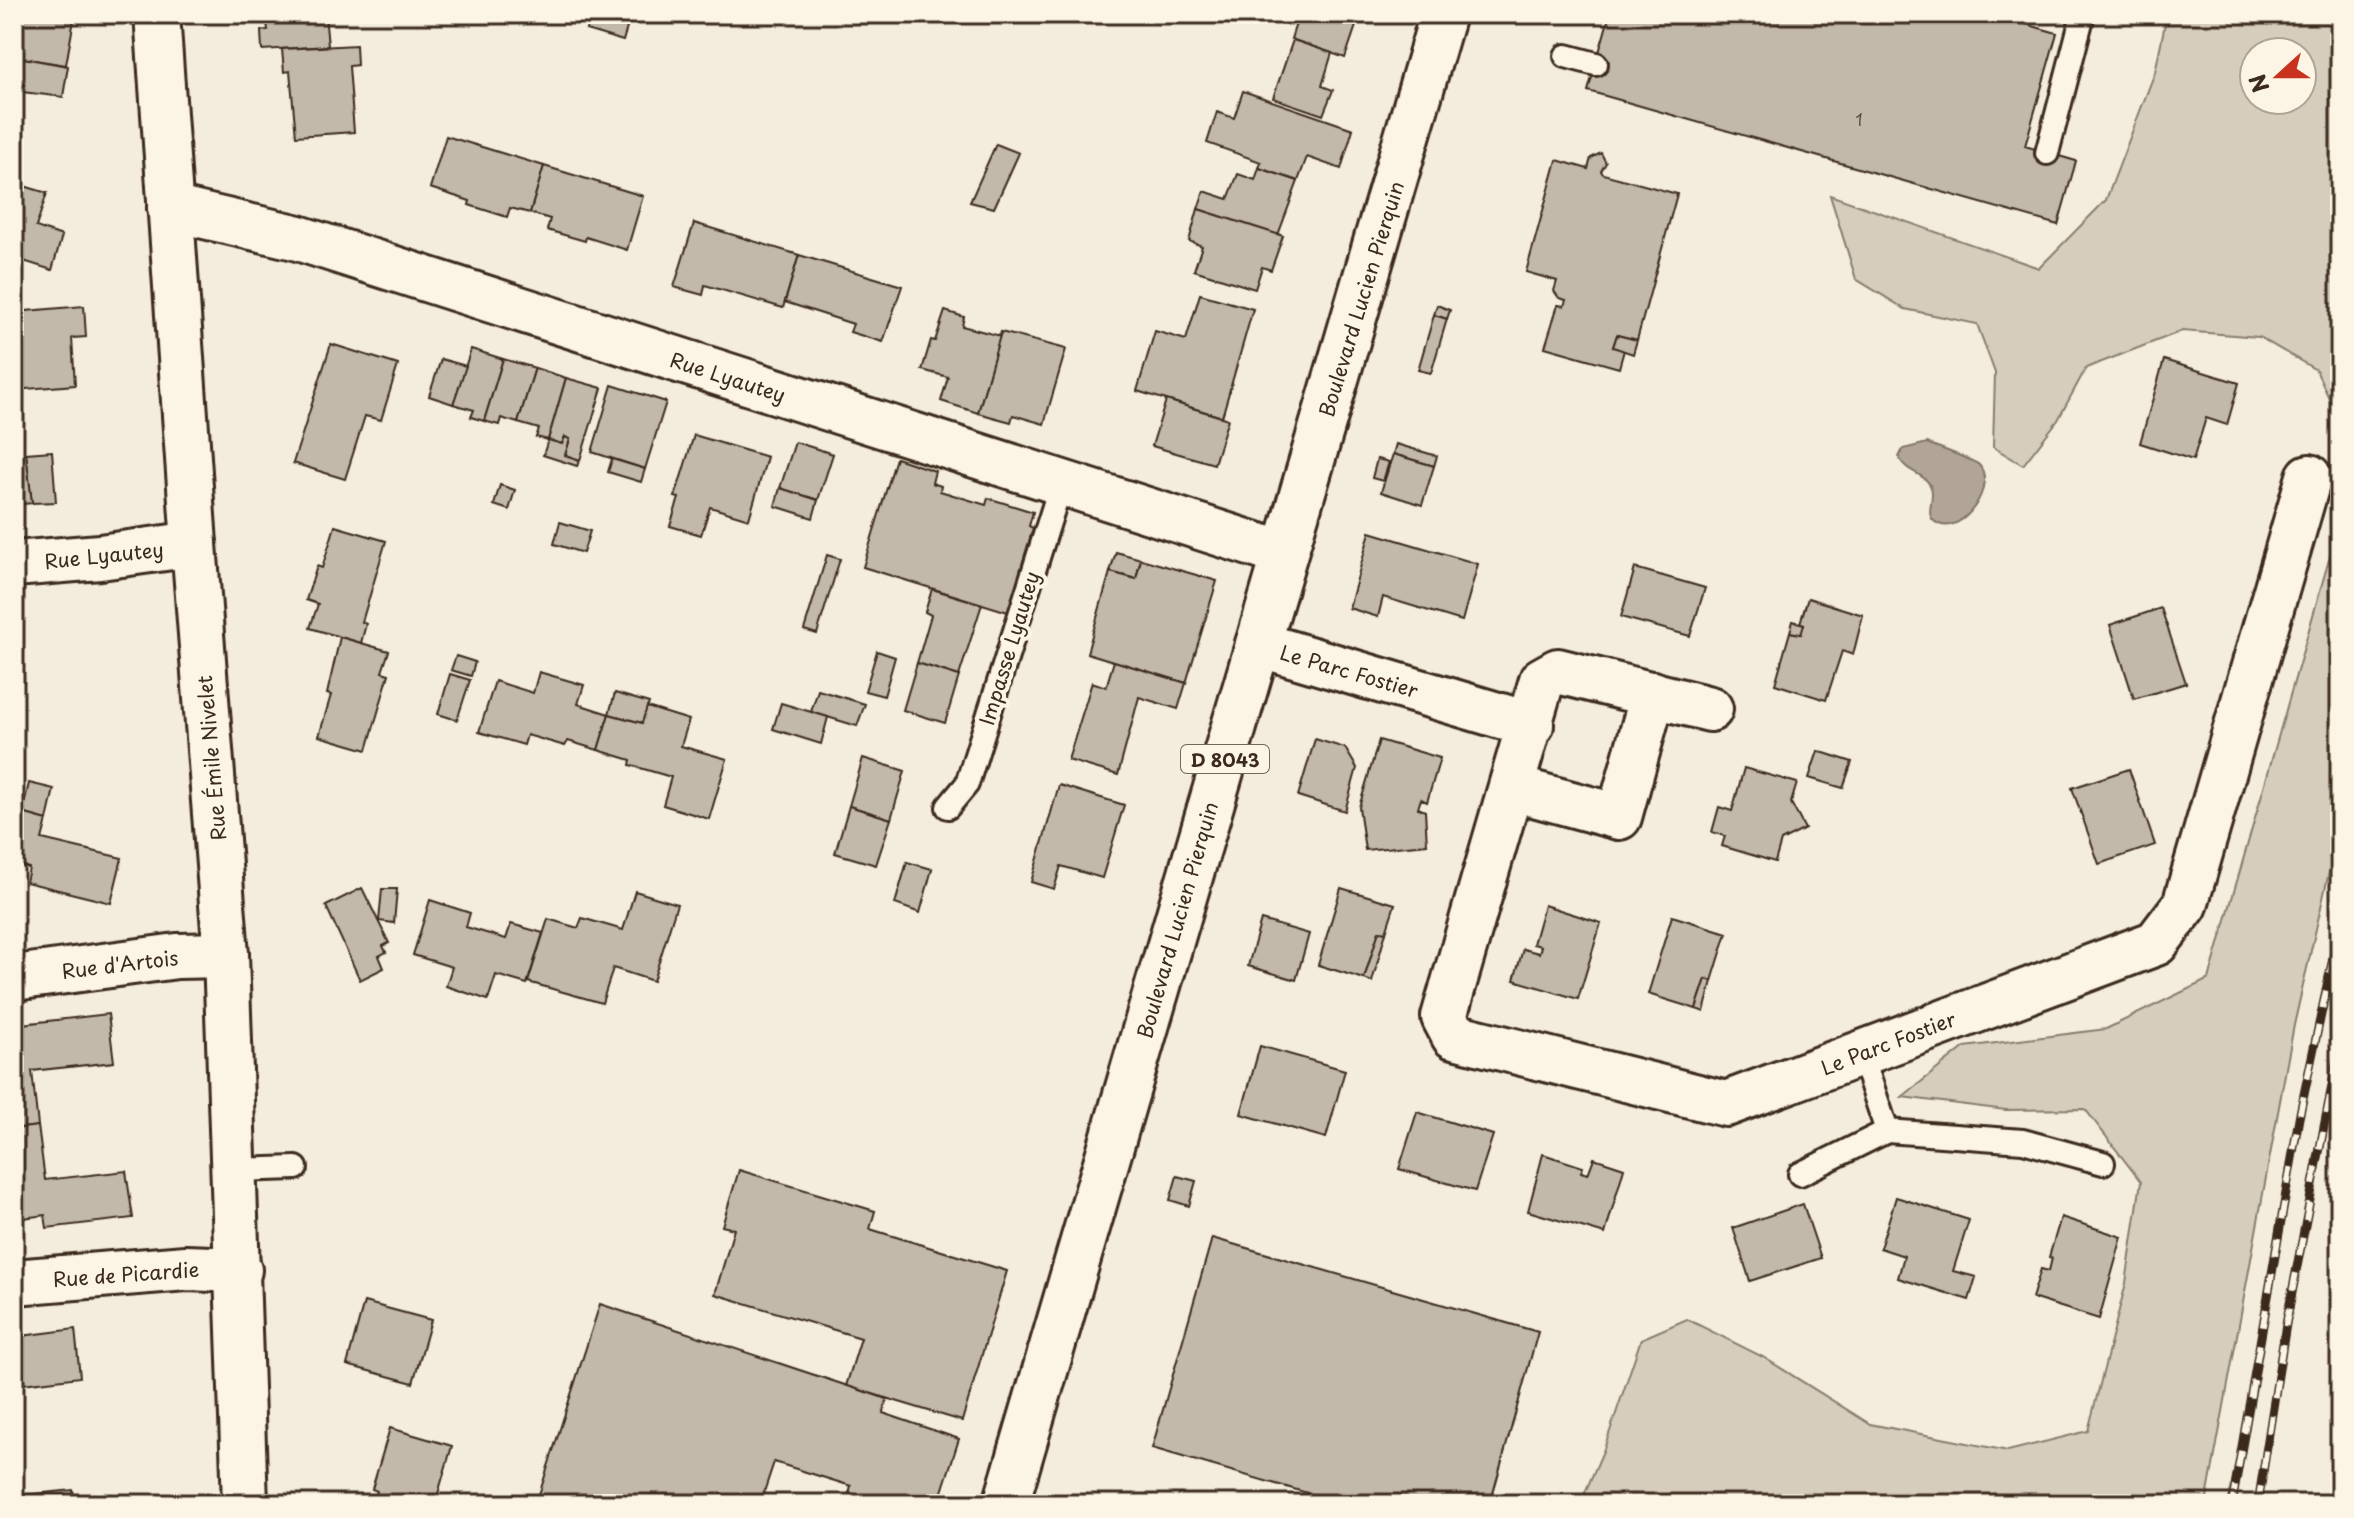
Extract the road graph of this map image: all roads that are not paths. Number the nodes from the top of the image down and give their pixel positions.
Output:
1 (157, 14) edge
2 (1443, 14) edge
3 (2083, 14) edge
4 (1566, 56) dead end
5 (1596, 64) dead end
6 (2047, 153) dead end
7 (170, 208) junction
8 (2309, 477) dead end
9 (1061, 484) junction
10 (194, 544) junction
11 (1284, 554) junction
12 (14, 564) edge
13 (1258, 644) junction
14 (1653, 694) junction
15 (1710, 709) dead end
16 (1531, 725) junction
17 (1512, 788) junction
18 (948, 807) dead end
19 (226, 955) junction
20 (14, 978) edge
21 (1861, 1053) junction
22 (1887, 1131) junction
23 (2103, 1163) dead end
24 (296, 1168) dead end
25 (235, 1170) junction
26 (1800, 1174) dead end
27 (239, 1270) junction
28 (14, 1282) edge
29 (245, 1504) edge
30 (1006, 1504) edge

1 - 7 street, Rue Émile Nivelet
2 - 11 street, Boulevard Lucien Pierquin / D 8043
3 - 6 lane
4 - 5 lane
7 - 9 street, Rue Lyautey
7 - 10 street, Rue Émile Nivelet
8 - 21 street, Le Parc Fostier
9 - 11 street, Rue Lyautey
9 - 18 lane, Impasse Lyautey
10 - 12 street, Rue Lyautey
10 - 19 street, Rue Émile Nivelet
11 - 13 street, Boulevard Lucien Pierquin / D 8043
13 - 16 street, Le Parc Fostier
13 - 30 street, Boulevard Lucien Pierquin / D 8043
14 - 15 street, Le Parc Fostier
14 - 16 street, Le Parc Fostier
14 - 17 street
16 - 17 street, Le Parc Fostier
17 - 21 street, Le Parc Fostier
19 - 20 street, Rue d'Artois
19 - 25 street, Rue Émile Nivelet
21 - 22 lane
22 - 23 lane
22 - 26 lane
24 - 25 lane
25 - 27 street, Rue Émile Nivelet
27 - 28 street, Rue de Picardie
27 - 29 street, Rue Émile Nivelet

